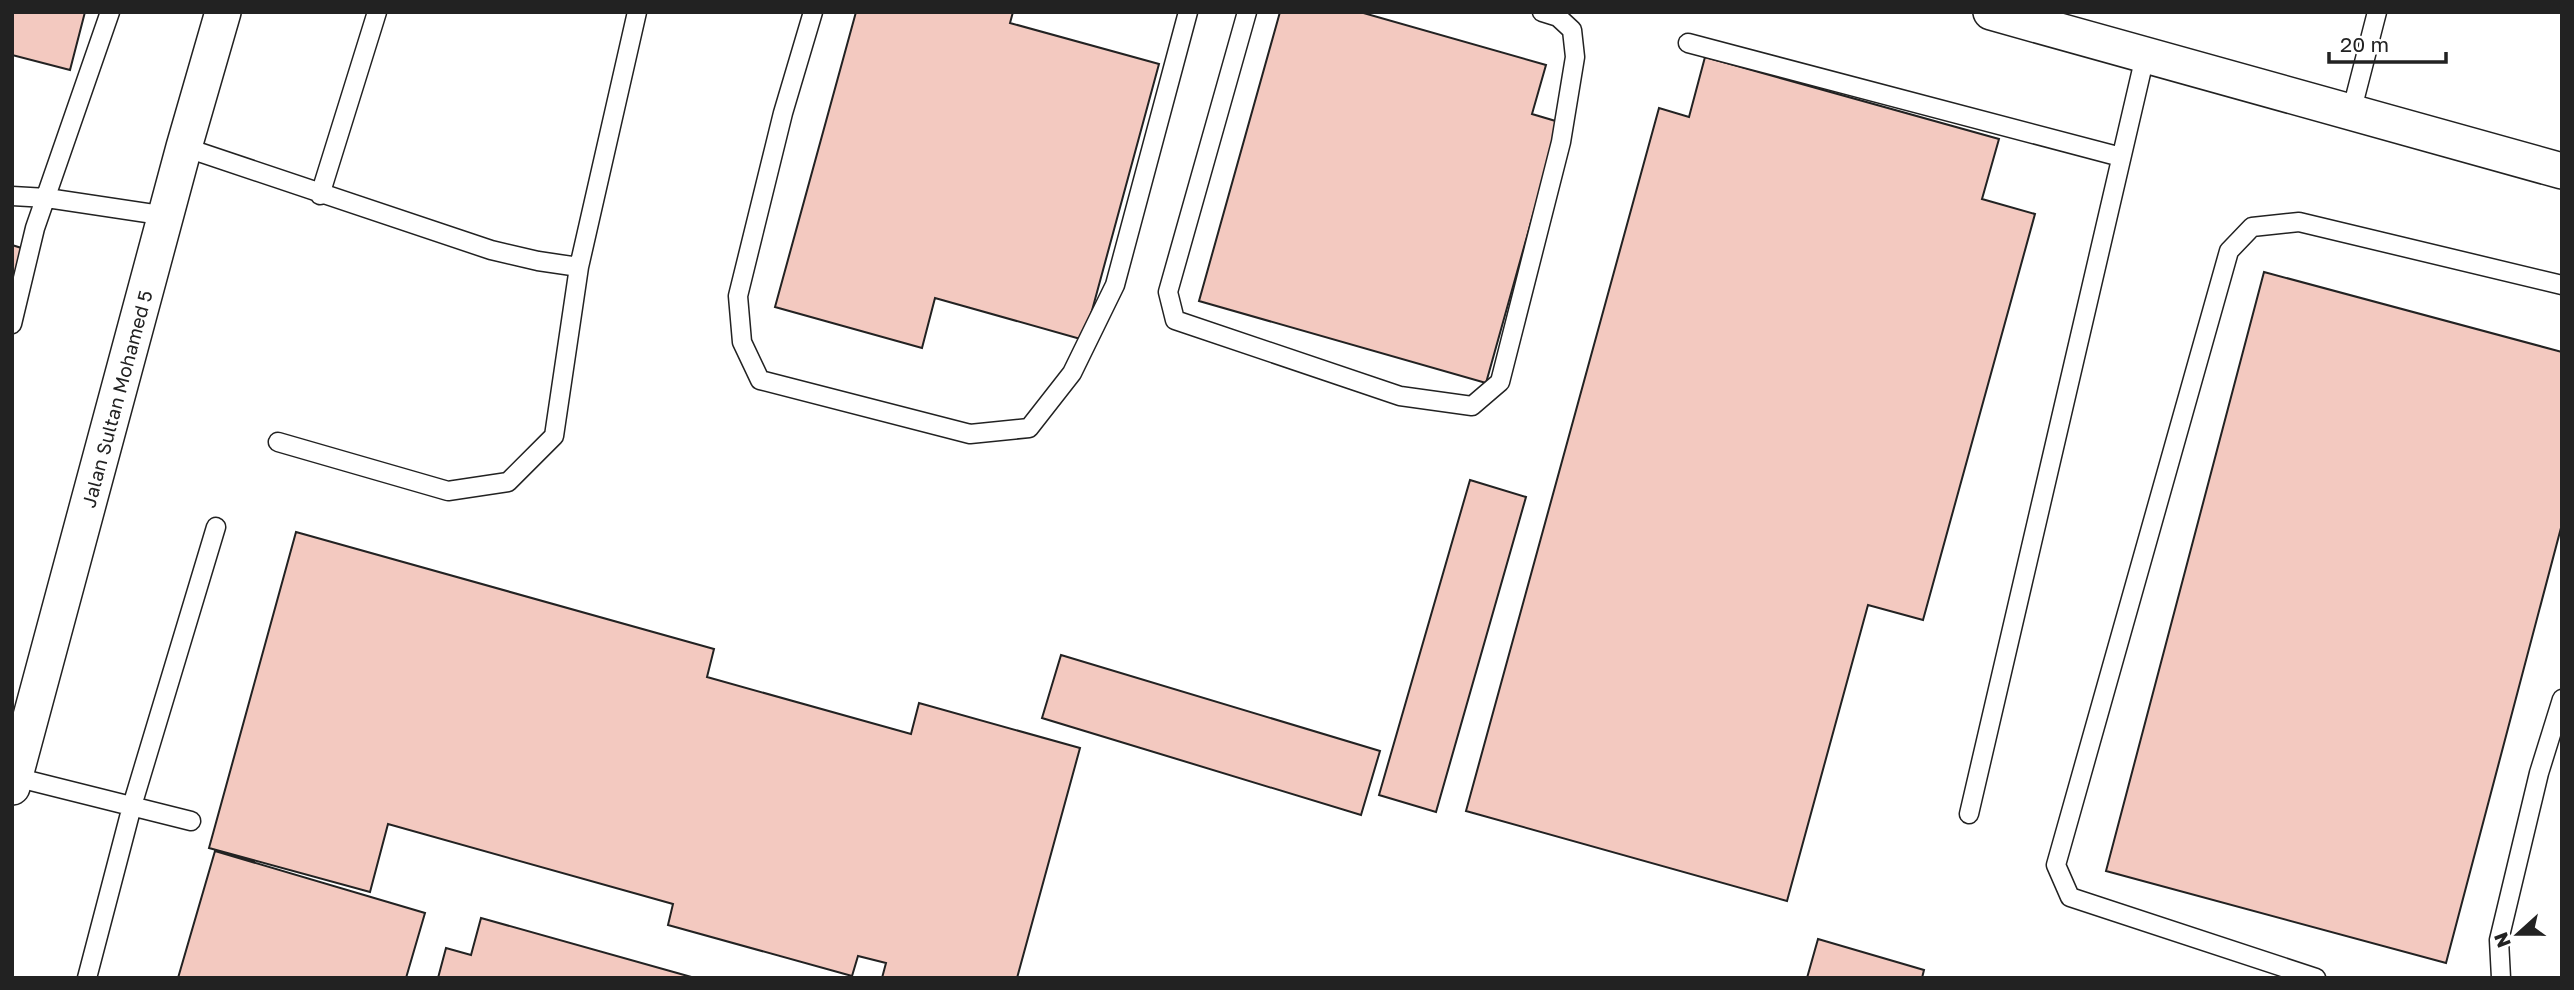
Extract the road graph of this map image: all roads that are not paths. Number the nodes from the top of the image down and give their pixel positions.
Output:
1 (110, 12) edge
2 (223, 12) edge
3 (377, 12) edge
4 (637, 12) edge
5 (813, 12) edge
6 (1188, 12) edge
7 (1247, 12) edge
8 (1542, 12) edge
9 (2378, 12) edge
10 (1993, 13) edge
11 (1688, 43) dead end
12 (2145, 56) junction
13 (2351, 113) junction
14 (184, 147) junction
15 (2121, 157) junction
16 (2562, 171) edge
17 (320, 195) junction
18 (12, 196) edge
19 (47, 198) junction
20 (167, 216) junction
21 (579, 267) junction
22 (2562, 285) edge
23 (12, 324) edge
24 (278, 442) dead end
25 (216, 527) dead end
26 (2562, 699) edge
27 (14, 782) edge
28 (132, 806) junction
29 (1969, 814) dead end
30 (191, 821) dead end
31 (87, 978) edge
32 (2316, 978) edge
33 (2501, 978) edge

1 - 19 lane
2 - 14 street, Jalan Sultan Mohamed 5
3 - 17 lane
4 - 21 lane
5 - 6 lane
7 - 8 lane
9 - 13 lane
10 - 12 street
11 - 15 lane
12 - 13 street
12 - 15 lane
13 - 16 street
14 - 17 lane
14 - 20 street, Jalan Sultan Mohamed 5
15 - 29 lane
17 - 21 lane
18 - 19 lane
19 - 20 lane
19 - 23 lane
20 - 27 street, Jalan Sultan Mohamed 5
21 - 24 lane
22 - 32 lane
25 - 28 lane
26 - 33 lane
27 - 28 lane
28 - 30 lane
28 - 31 lane

